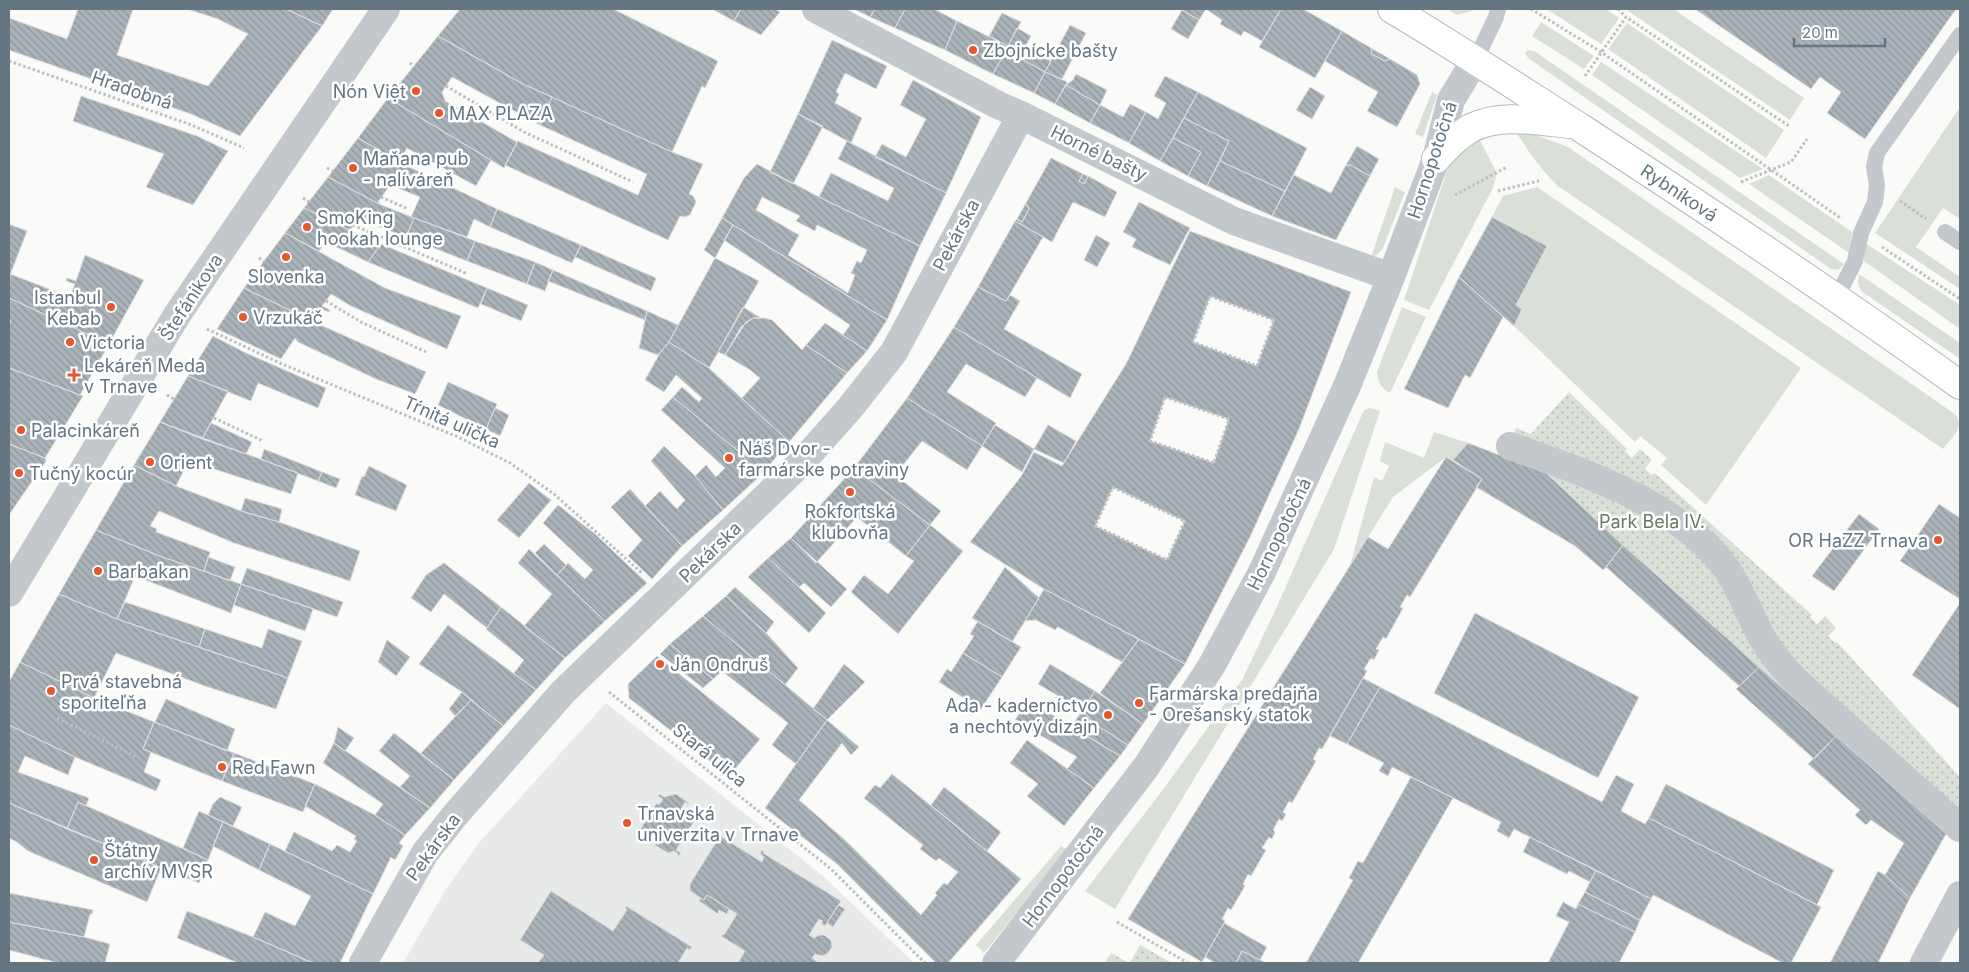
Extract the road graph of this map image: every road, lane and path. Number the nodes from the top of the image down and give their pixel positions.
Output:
1 (386, 9) edge
2 (816, 9) edge
3 (1392, 9) edge
4 (1498, 9) edge
5 (1531, 9) edge
6 (1618, 9) edge
7 (1626, 17) junction
8 (1960, 35) edge
9 (1601, 52) junction
10 (1476, 59) junction
11 (9, 61) edge
12 (410, 63) dead end
13 (414, 66) dead end
14 (1585, 76) dead end
15 (446, 86) dead end
16 (1021, 115) junction
17 (1574, 124) junction
18 (1789, 126) dead end
19 (1807, 139) dead end
20 (244, 148) dead end
21 (1436, 158) junction
22 (1507, 167) dead end
23 (327, 168) dead end
24 (1772, 170) junction
25 (333, 171) dead end
26 (1542, 180) dead end
27 (633, 182) dead end
28 (1741, 182) dead end
29 (1877, 185) junction
30 (1498, 191) dead end
31 (1454, 195) dead end
32 (381, 197) dead end
33 (303, 198) dead end
34 (309, 202) dead end
35 (408, 209) dead end
36 (1842, 220) dead end
37 (354, 225) dead end
38 (1944, 232) joint
39 (1960, 242) edge
40 (1877, 244) dead end
41 (259, 258) dead end
42 (264, 262) dead end
43 (468, 274) dead end
44 (1391, 277) junction
45 (1210, 296) joint
46 (1837, 297) junction
47 (326, 300) dead end
48 (1960, 300) edge
49 (207, 329) dead end
50 (426, 352) dead end
51 (1960, 385) edge
52 (168, 395) dead end
53 (1165, 397) joint
54 (174, 399) dead end
55 (214, 418) dead end
56 (263, 441) dead end
57 (1510, 446) dead end
58 (1113, 487) joint
59 (649, 579) dead end
60 (9, 593) edge
61 (609, 692) dead end
62 (57, 718) dead end
63 (139, 758) dead end
64 (1960, 828) edge
65 (1960, 895) edge
66 (1117, 922) dead end
67 (363, 963) edge
68 (925, 963) edge
69 (996, 963) edge
70 (1188, 963) edge
71 (1924, 963) edge

1 - 60 street, Štefánikova
2 - 16 street, Horné bašty
3 - 10 street, Rybníková
4 - 10 lane
5 - 9 path
6 - 7 path
7 - 9 path
7 - 18 path
8 - 29 lane
9 - 14 path
9 - 24 path
10 - 17 street, Rybníková
10 - 21 street, Hornopotočná
11 - 20 path, Hradobná
12 - 13 path
15 - 27 path
16 - 44 street, Horné bašty
16 - 67 street, Pekárska
17 - 21 street
17 - 46 street, Rybníková
19 - 24 path
21 - 44 street, Hornopotočná
22 - 31 path
23 - 25 path
24 - 28 path
24 - 36 path
26 - 30 path
29 - 38 path
29 - 46 lane
32 - 35 path
33 - 34 path
37 - 43 path
38 - 39 lane
40 - 48 path
41 - 42 path
44 - 69 street, Hornopotočná
45 - 45 path
46 - 51 street, Rybníková
47 - 50 path
49 - 59 path, Tŕnitá ulička
52 - 54 path
53 - 53 path
55 - 56 path
57 - 64 street
58 - 58 path
61 - 68 path, Stará ulica
62 - 63 path
65 - 71 street
66 - 70 path

